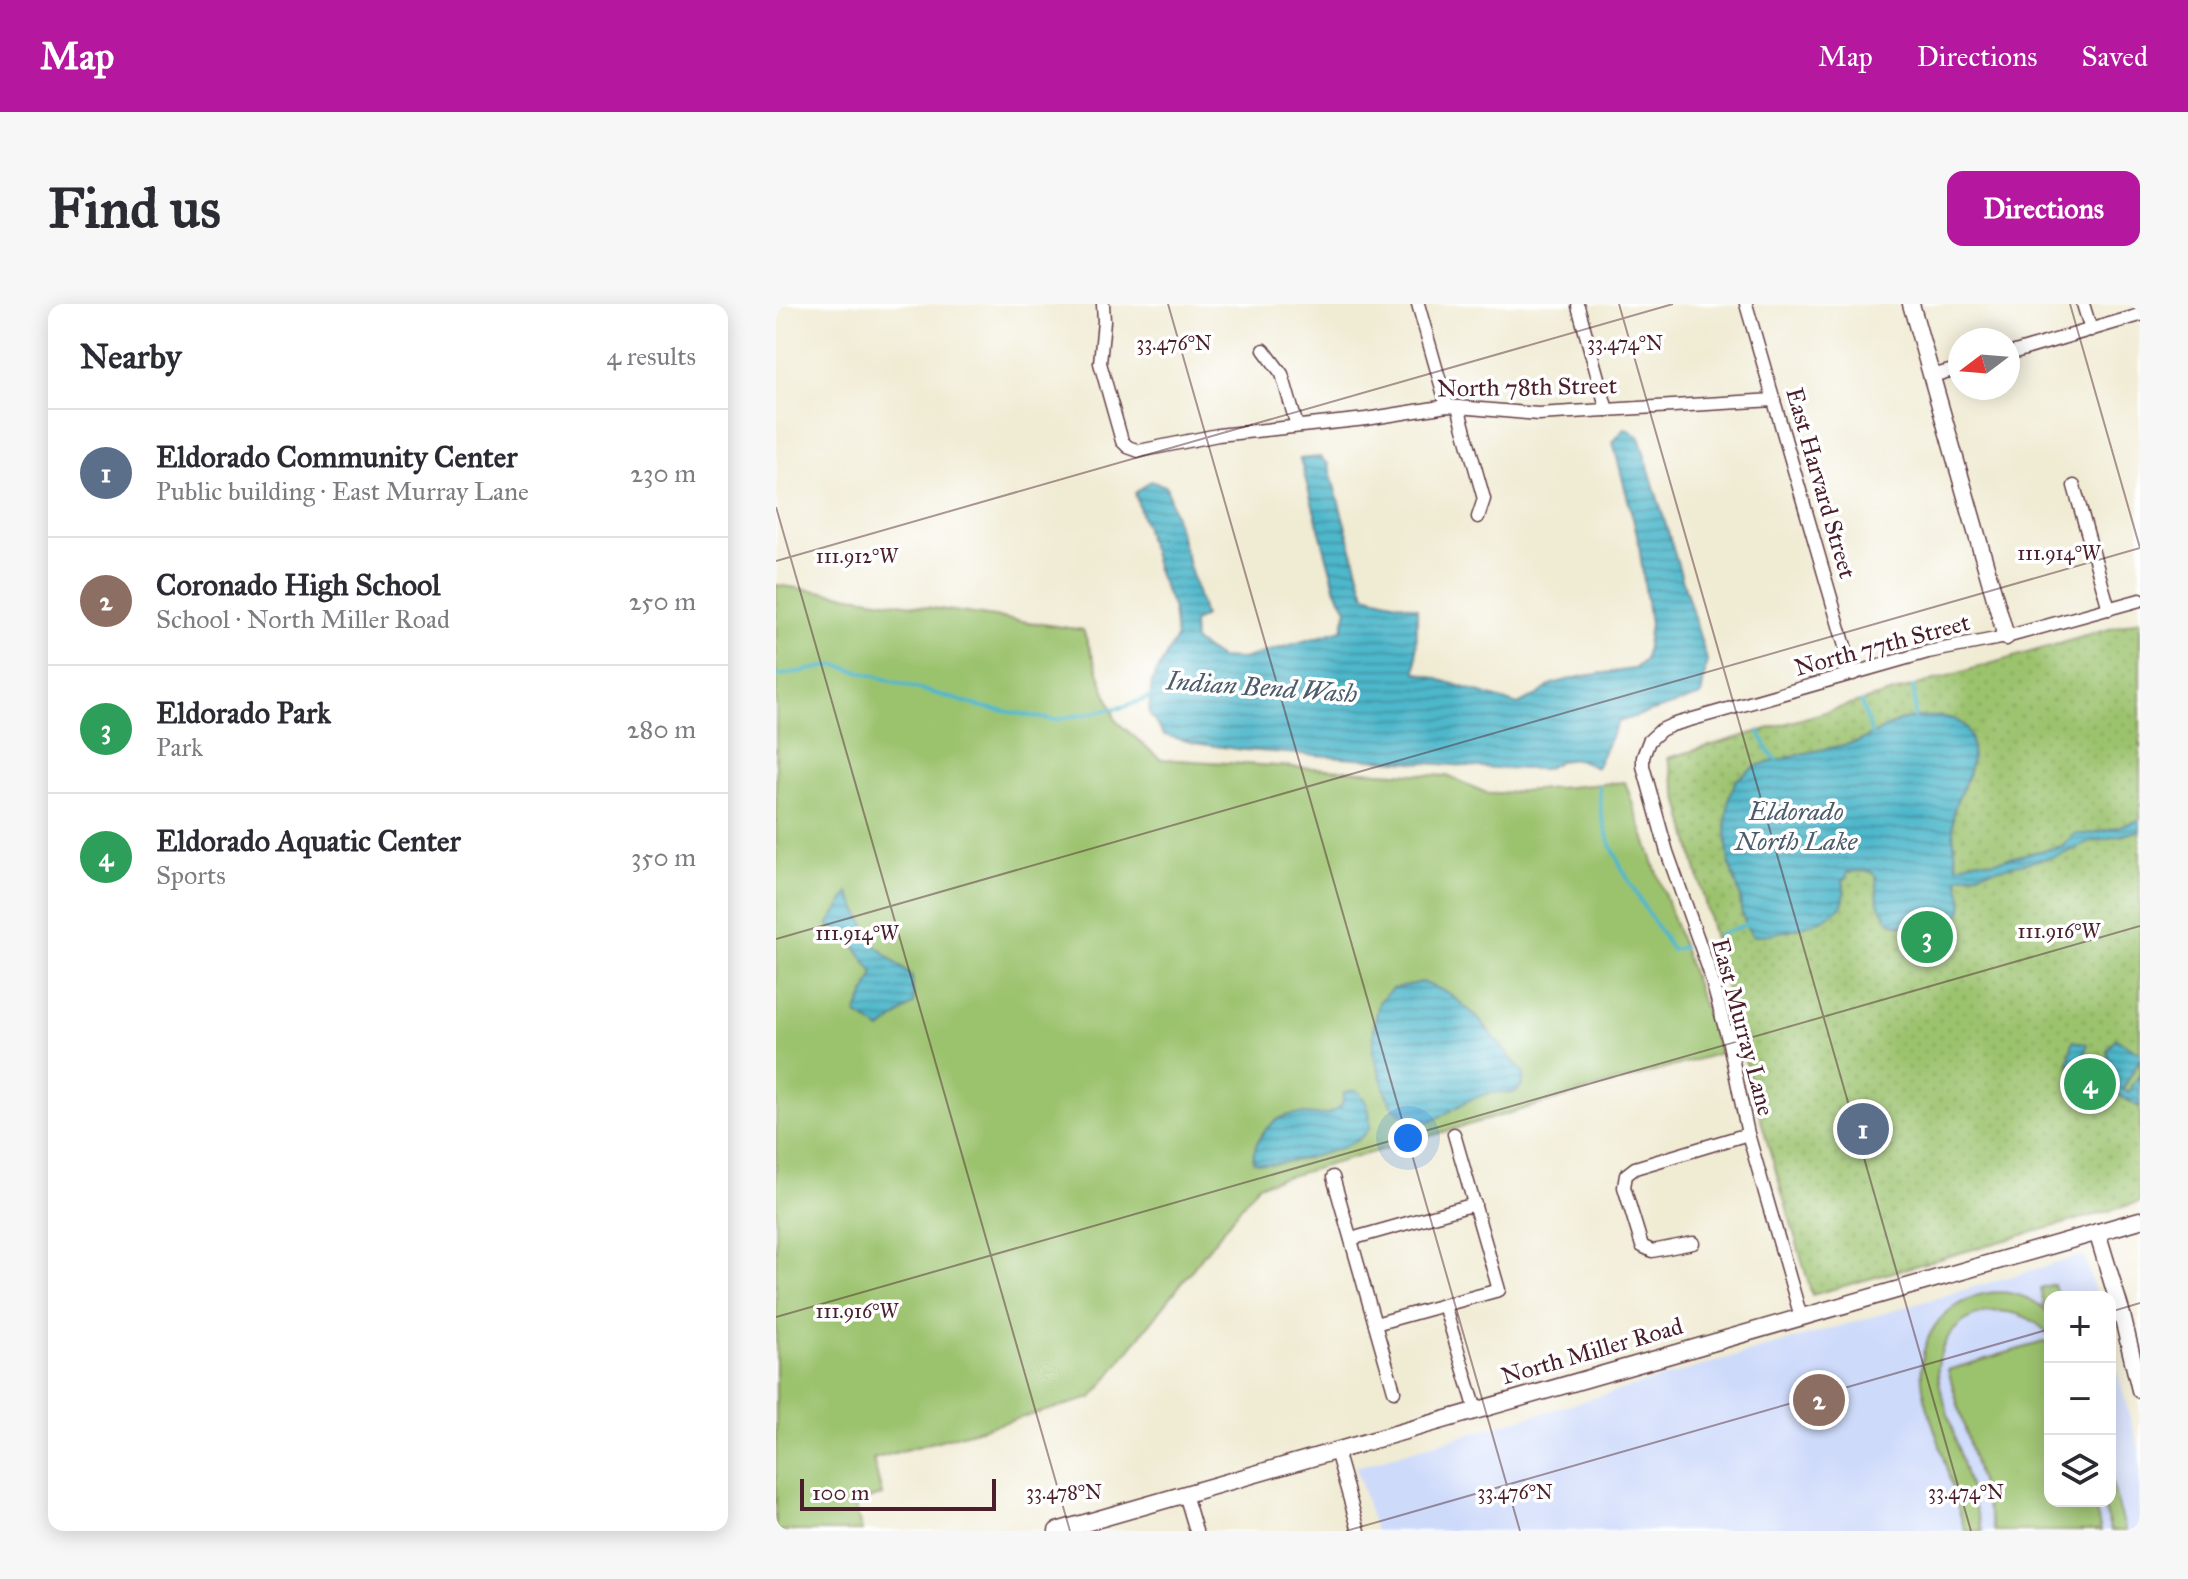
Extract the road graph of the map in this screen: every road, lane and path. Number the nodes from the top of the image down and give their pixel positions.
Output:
1 (1103, 304) edge
2 (1418, 304) edge
3 (1746, 304) edge
4 (1911, 304) edge
5 (2083, 304) edge
6 (1578, 306) dead end
7 (2140, 315) edge
8 (2091, 330) junction
9 (1264, 350) dead end
10 (2020, 351) edge
11 (1948, 371) edge
12 (1932, 376) junction
13 (1774, 400) junction
14 (1453, 406) junction
15 (1607, 410) junction
16 (1297, 426) junction
17 (2074, 486) dead end
18 (1478, 517) dead end
19 (2140, 600) edge
20 (2109, 609) junction
21 (2006, 637) junction
22 (1853, 674) junction
23 (1645, 749) joint
24 (1454, 1134) dead end
25 (1748, 1134) junction
26 (1333, 1177) dead end
27 (1475, 1204) junction
28 (2140, 1220) edge
29 (2097, 1232) junction
30 (1351, 1239) junction
31 (1693, 1243) dead end
32 (1444, 1305) junction
33 (1801, 1317) junction
34 (1375, 1324) junction
35 (2140, 1390) edge
36 (1394, 1391) dead end
37 (1476, 1410) junction
38 (1336, 1451) junction
39 (1185, 1494) junction
40 (1057, 1531) edge
41 (1196, 1531) edge
42 (1359, 1531) edge

1 - 16 street, North 78th Street
2 - 14 street
3 - 13 street, East Harvard Street
4 - 12 street
5 - 8 street
6 - 15 street
7 - 8 street
8 - 10 street
9 - 16 street
11 - 12 street
12 - 21 street
13 - 15 street, North 78th Street
13 - 22 street, East Harvard Street
14 - 15 street, North 78th Street
14 - 16 street, North 78th Street
14 - 18 street
17 - 20 street
19 - 20 street, North 77th Street
20 - 21 street, North 77th Street
21 - 22 street, North 77th Street
22 - 23 street, North 77th Street
23 - 25 street, East Murray Lane
24 - 27 street
25 - 31 street
25 - 33 street, East Murray Lane
26 - 30 street
27 - 30 street
27 - 32 street
28 - 29 street, North Miller Road
29 - 33 street, North Miller Road
29 - 35 street
30 - 34 street
32 - 34 street
32 - 37 street
33 - 37 street, North Miller Road
34 - 36 street
37 - 38 street, North Miller Road
38 - 39 street, North Miller Road
38 - 42 street
39 - 40 street, North Miller Road
39 - 41 street

